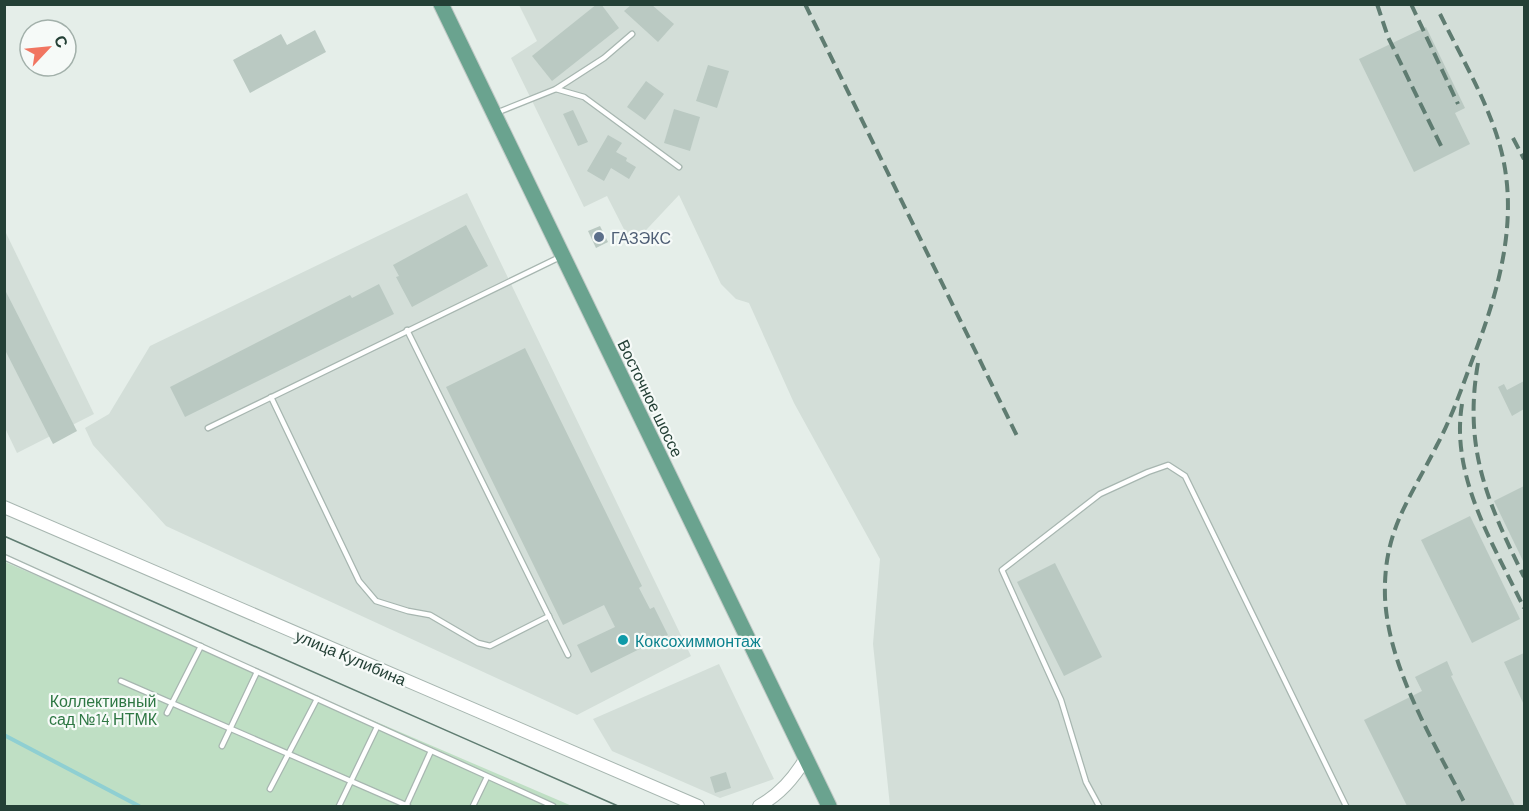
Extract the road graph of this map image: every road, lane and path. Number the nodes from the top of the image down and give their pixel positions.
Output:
1 (441, 4) edge
2 (632, 34) dead end
3 (556, 89) junction
4 (494, 114) junction
5 (679, 167) dead end
6 (562, 256) junction
7 (407, 330) junction
8 (271, 397) junction
9 (207, 428) dead end
10 (4, 507) edge
11 (4, 556) edge
12 (549, 616) junction
13 (201, 646) junction
14 (568, 655) dead end
15 (256, 672) junction
16 (121, 681) dead end
17 (317, 699) junction
18 (172, 703) junction
19 (167, 713) dead end
20 (377, 727) junction
21 (230, 728) junction
22 (222, 746) dead end
23 (431, 751) junction
24 (288, 754) junction
25 (806, 758) junction
26 (487, 777) junction
27 (351, 782) junction
28 (270, 789) dead end
29 (681, 803) edge
30 (544, 805) edge
31 (406, 806) edge
32 (339, 807) edge
33 (473, 807) edge
34 (553, 807) edge
35 (698, 807) edge
36 (759, 807) edge
37 (829, 807) edge
38 (1099, 807) edge
39 (1346, 807) edge

1 - 4 main road, Восточное шоссе
2 - 3 lane
3 - 4 lane
3 - 5 lane
4 - 6 main road, Восточное шоссе
6 - 7 lane
6 - 25 main road, Восточное шоссе
7 - 8 lane
7 - 12 lane
8 - 9 lane
8 - 12 lane
10 - 29 street, улица Кулибина
11 - 13 lane
12 - 14 lane
13 - 15 lane
13 - 18 lane
15 - 17 lane
15 - 21 lane
16 - 18 lane
17 - 20 lane
17 - 24 lane
18 - 19 lane
18 - 21 lane
20 - 23 lane
20 - 27 lane
21 - 22 lane
21 - 24 lane
23 - 26 lane
23 - 31 lane
24 - 27 lane
24 - 28 lane
25 - 36 street
25 - 37 main road, Восточное шоссе
26 - 30 lane
26 - 33 lane
27 - 31 lane
27 - 32 lane
29 - 35 street, улица Кулибина
30 - 34 lane
38 - 39 lane

